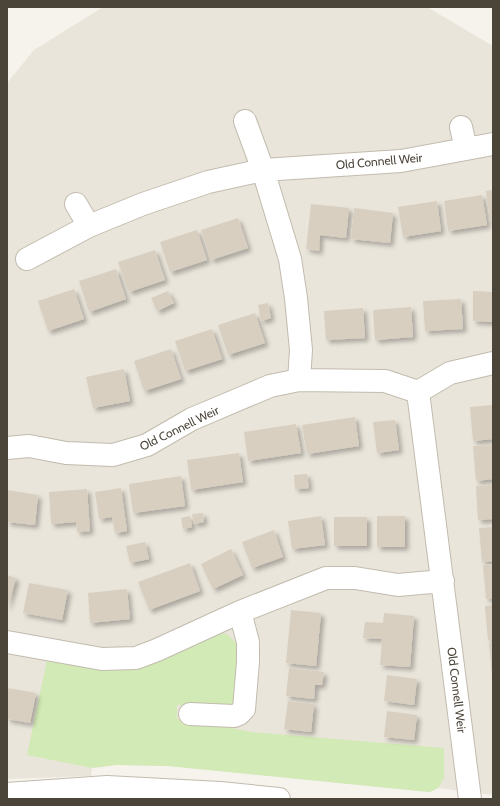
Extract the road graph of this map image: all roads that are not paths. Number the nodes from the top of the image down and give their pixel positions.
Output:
1 (245, 121) dead end
2 (461, 127) dead end
3 (493, 144) edge
4 (466, 148) junction
5 (263, 170) junction
6 (76, 204) dead end
7 (89, 226) junction
8 (27, 259) dead end
9 (493, 363) edge
10 (299, 380) junction
11 (418, 392) junction
12 (7, 448) edge
13 (443, 581) junction
14 (240, 612) junction
15 (7, 642) edge
16 (190, 714) dead end
17 (7, 794) edge
18 (280, 799) edge
19 (470, 799) edge

1 - 5 street
2 - 4 street
3 - 4 street, Old Connell Weir
4 - 5 street, Old Connell Weir
5 - 7 street, Old Connell Weir
5 - 10 street
6 - 7 street
7 - 8 street, Old Connell Weir
9 - 11 street
10 - 11 street, Old Connell Weir
10 - 12 street, Old Connell Weir
11 - 13 street, Old Connell Weir
13 - 14 street
13 - 19 street, Old Connell Weir
14 - 15 street
14 - 16 street
17 - 18 street

